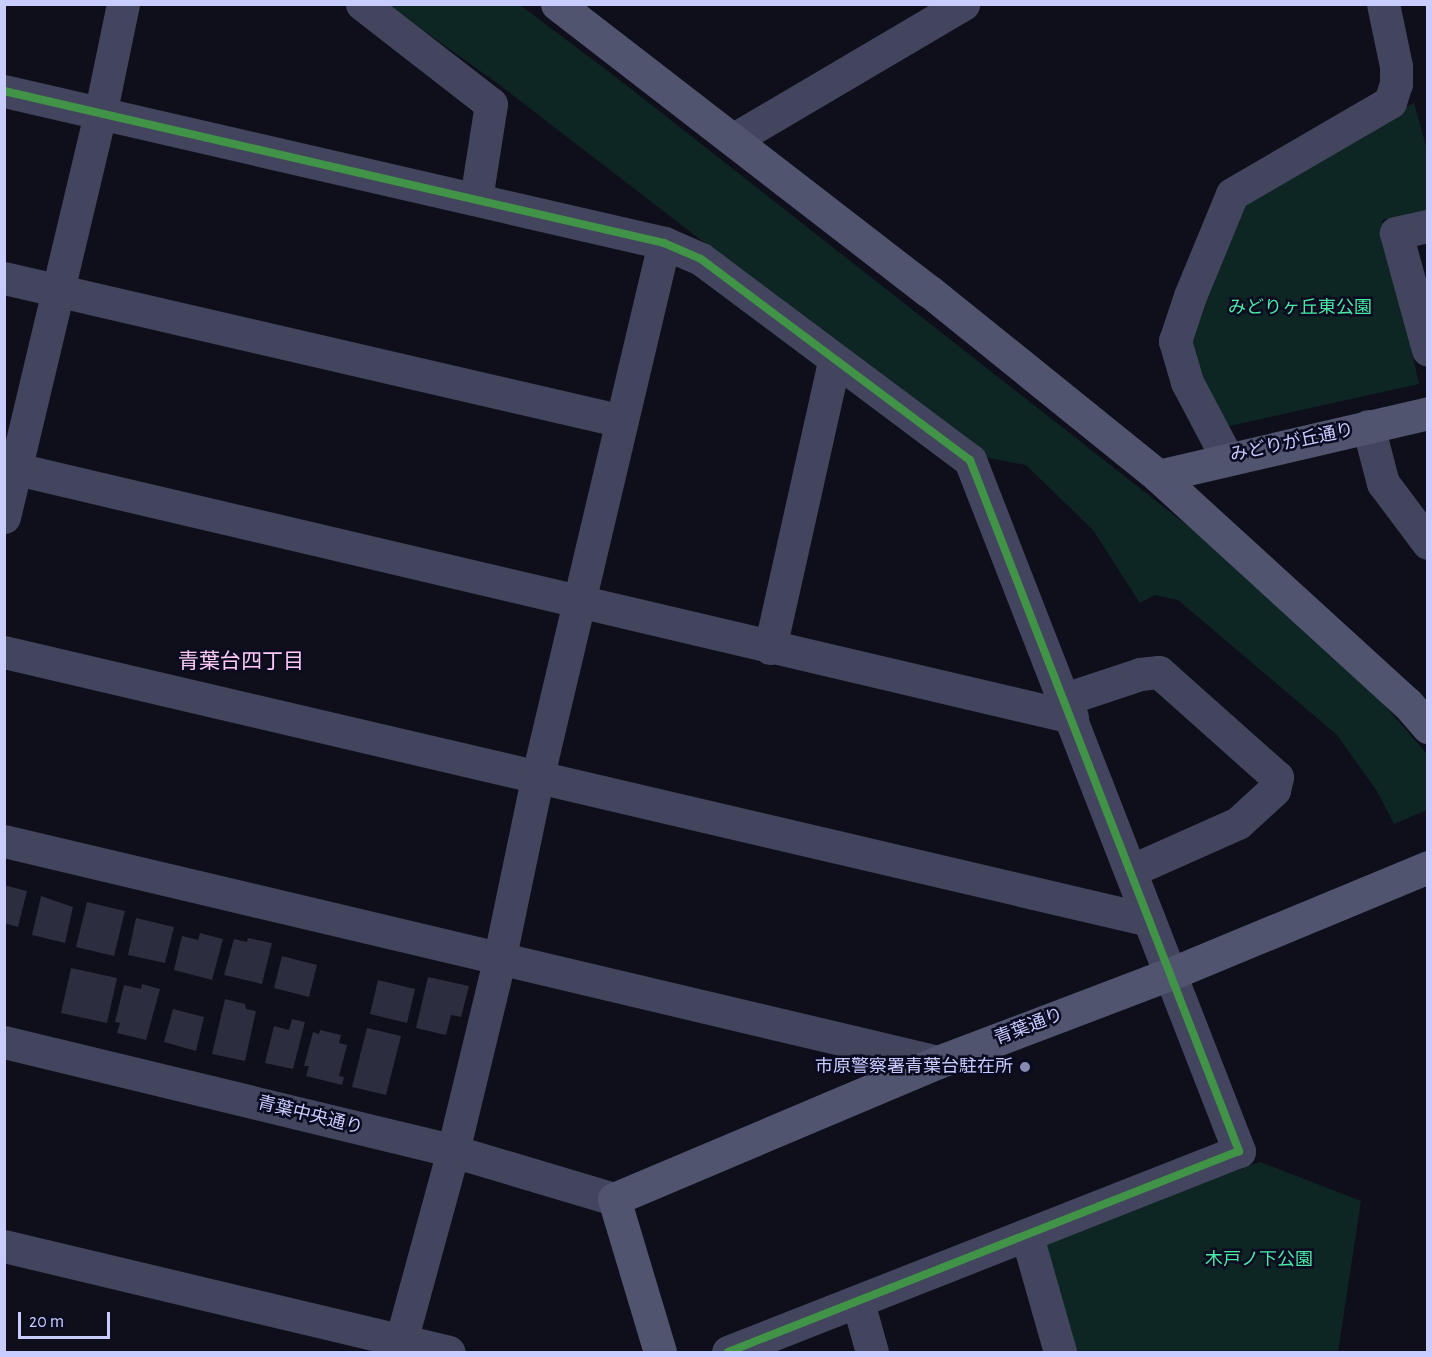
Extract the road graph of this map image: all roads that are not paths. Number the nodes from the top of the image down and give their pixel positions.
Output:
1 (123, 4) edge
2 (362, 4) edge
3 (557, 4) edge
4 (963, 4) edge
5 (1383, 4) edge
6 (4, 91) edge
7 (100, 115) junction
8 (734, 139) junction
9 (476, 199) junction
10 (1428, 226) edge
11 (664, 243) junction
12 (4, 279) edge
13 (59, 290) junction
14 (1428, 350) edge
15 (834, 361) junction
16 (1428, 413) edge
17 (622, 421) junction
18 (1368, 426) junction
19 (1227, 458) junction
20 (10, 467) edge
21 (1158, 476) junction
22 (4, 517) edge
23 (1428, 543) edge
24 (579, 603) junction
25 (770, 648) junction
26 (4, 652) edge
27 (1068, 708) junction
28 (1428, 727) edge
29 (538, 776) junction
30 (4, 841) edge
31 (1428, 867) edge
32 (1130, 871) junction
33 (1149, 920) junction
34 (499, 961) junction
35 (1170, 974) junction
36 (4, 1042) edge
37 (938, 1062) junction
38 (453, 1151) junction
39 (614, 1199) junction
40 (1027, 1236) junction
41 (4, 1246) edge
42 (858, 1302) junction
43 (400, 1347) edge
44 (449, 1353) edge
45 (660, 1353) edge
46 (728, 1353) edge
47 (872, 1353) edge
48 (1060, 1353) edge

1 - 7 street
2 - 9 street
3 - 8 street
4 - 8 street
5 - 19 street
6 - 7 street
7 - 9 street
7 - 13 street
8 - 21 street
9 - 11 street
10 - 14 street
11 - 15 street
11 - 17 street
12 - 13 street
13 - 17 street
13 - 20 street
15 - 25 street
15 - 27 street
16 - 18 street, みどりが丘通り
17 - 24 street
18 - 19 street, みどりが丘通り
18 - 23 street
19 - 21 street, みどりが丘通り
20 - 22 street
20 - 24 street
21 - 28 street
24 - 25 street
24 - 29 street
25 - 27 street
26 - 29 street
27 - 32 street
27 - 32 street
29 - 33 street
29 - 34 street
30 - 34 street
31 - 35 street, 青葉通り
32 - 33 street
33 - 35 street
34 - 37 street
34 - 38 street
35 - 37 street, 青葉通り
35 - 40 street
36 - 38 street, 青葉中央通り
37 - 39 street, 青葉通り
38 - 39 street, 青葉中央通り
38 - 43 street
39 - 45 street
40 - 42 street
40 - 48 street
41 - 43 street
42 - 46 street
42 - 47 street
43 - 44 street

